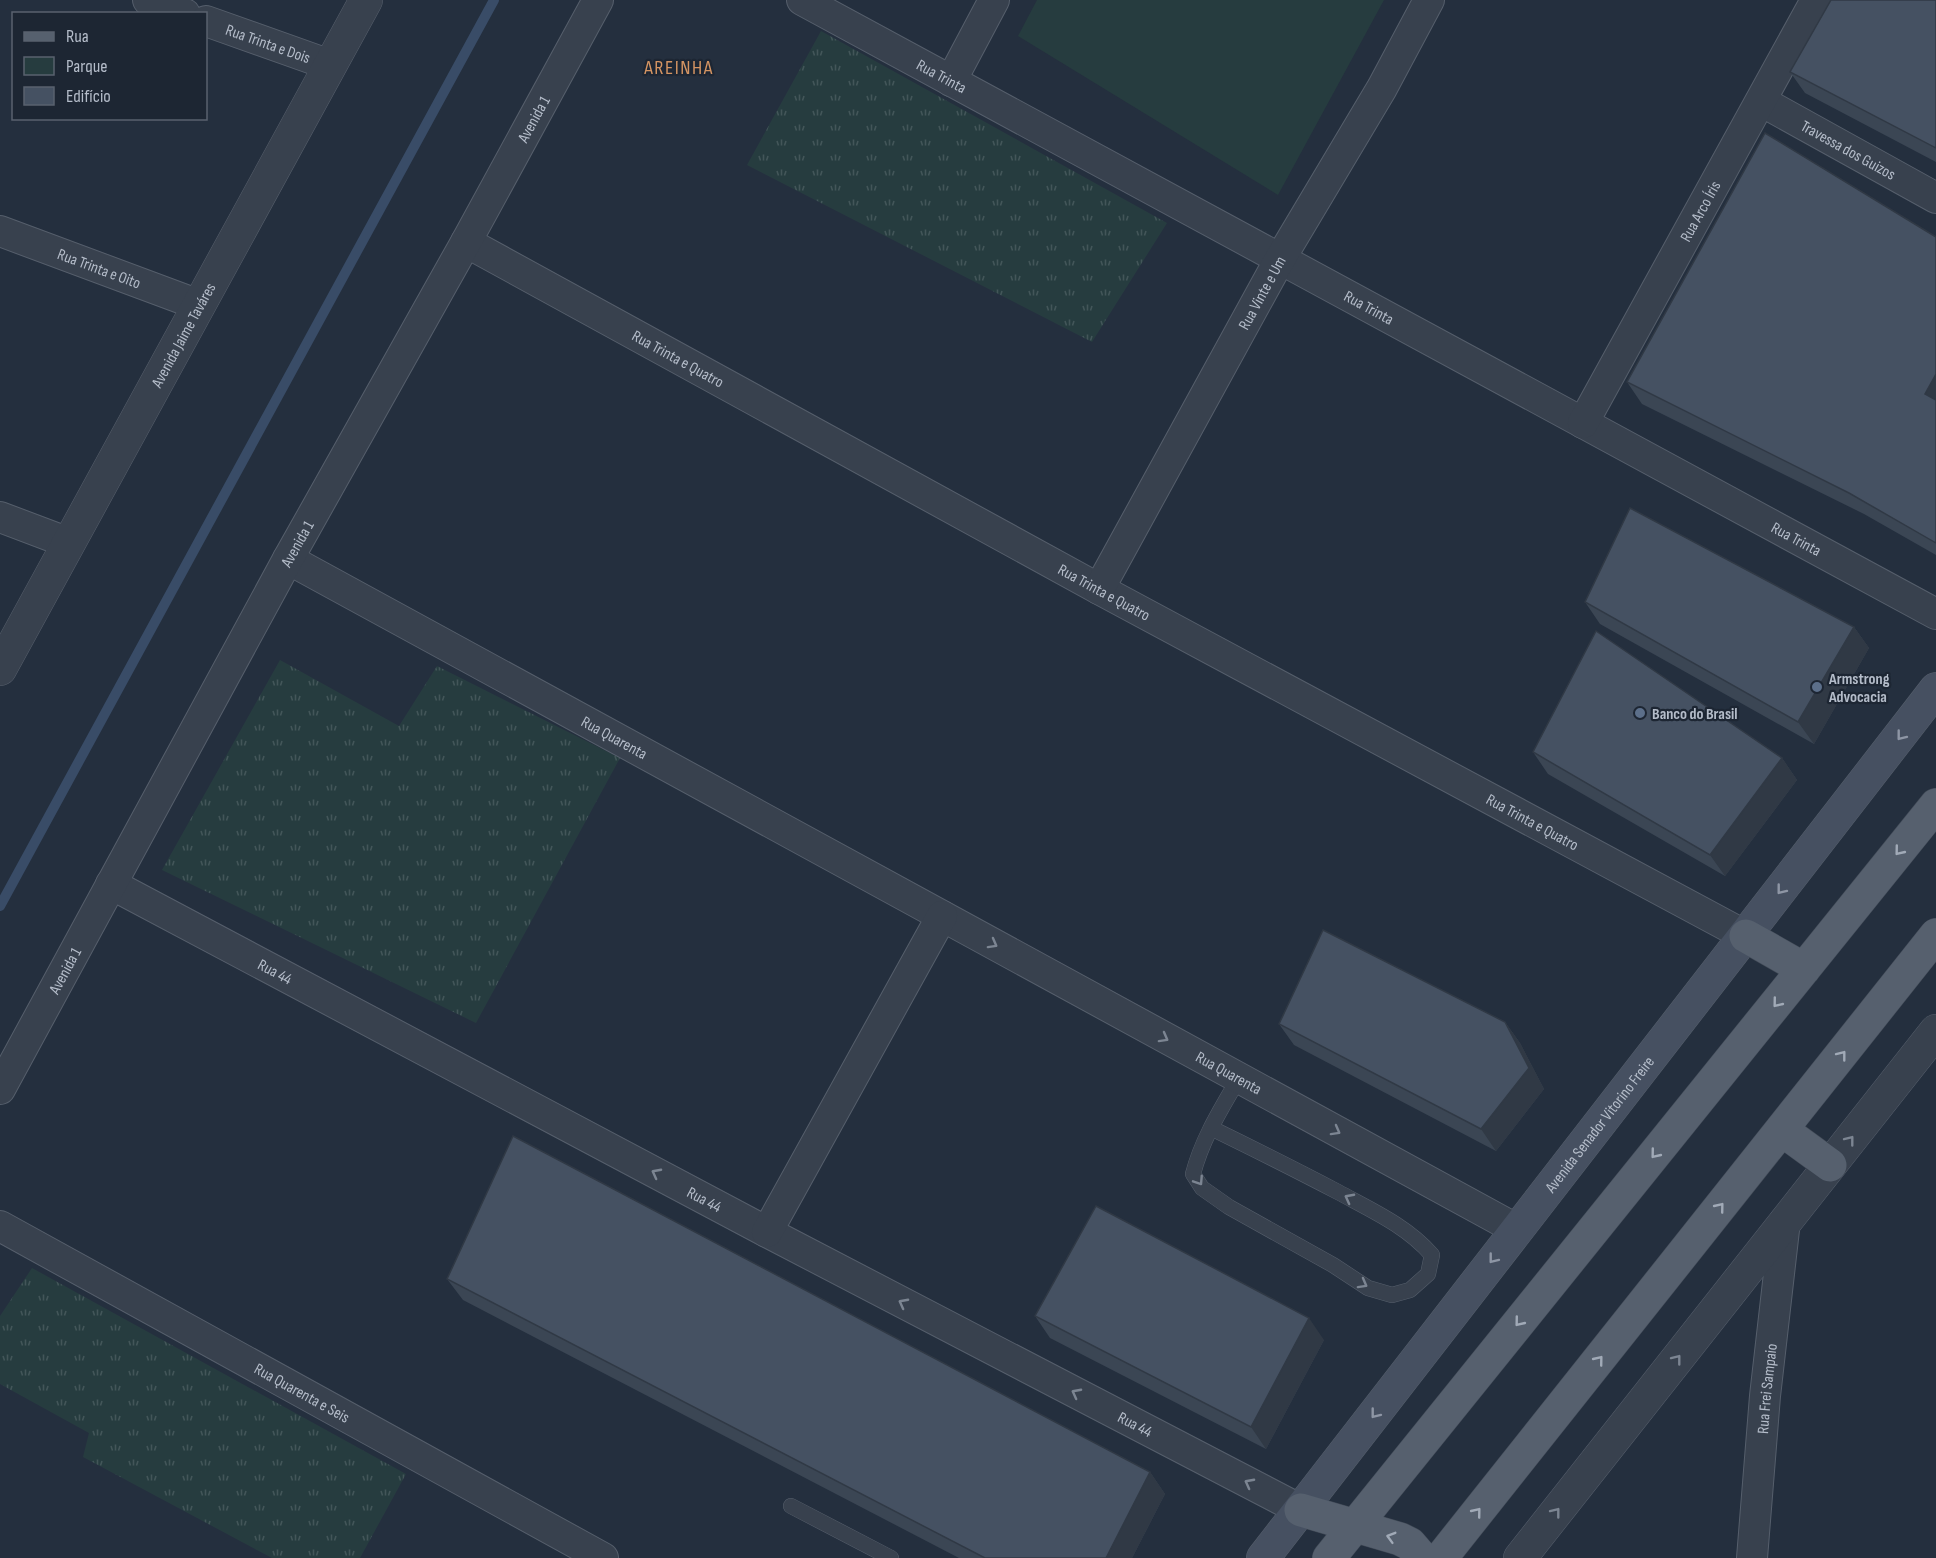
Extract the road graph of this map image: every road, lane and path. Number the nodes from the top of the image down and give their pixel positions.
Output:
1 (148, 0) edge
2 (366, 0) edge
3 (598, 0) edge
4 (802, 0) edge
5 (994, 0) edge
6 (1429, 0) edge
7 (1816, 0) edge
8 (180, 12) edge
9 (207, 21) edge
10 (330, 65) junction
11 (951, 81) junction
12 (1761, 101) junction
13 (1936, 198) edge
14 (0, 231) edge
15 (466, 242) junction
16 (1280, 259) junction
17 (199, 306) junction
18 (1583, 423) junction
19 (0, 517) edge
20 (69, 543) junction
21 (288, 559) junction
22 (1099, 589) junction
23 (1936, 614) edge
24 (0, 669) edge
25 (1936, 689) edge
26 (1936, 805) edge
27 (111, 884) junction
28 (942, 916) junction
29 (1936, 935) edge
30 (1746, 936) junction
31 (1804, 969) junction
32 (1936, 1031) edge
33 (1239, 1078) junction
34 (0, 1089) edge
35 (1211, 1128) junction
36 (1782, 1130) junction
37 (1830, 1165) junction
38 (1785, 1221) junction
39 (0, 1226) edge
40 (1516, 1230) junction
41 (767, 1232) junction
42 (791, 1506) dead end
43 (1301, 1510) junction
44 (1354, 1527) junction
45 (603, 1558) edge
46 (891, 1558) edge
47 (1263, 1558) edge
48 (1329, 1558) edge
49 (1422, 1558) edge
50 (1441, 1558) edge
51 (1520, 1558) edge
52 (1752, 1558) edge

1 - 8 street
2 - 10 street, Avenida Jaime Taváres
3 - 15 street, Avenida 1
4 - 11 street, Rua Trinta
5 - 11 street
6 - 16 street, Rua Vinte e Um
7 - 12 street, Rua Arco Íris
9 - 10 street, Rua Trinta e Dois
10 - 17 street, Avenida Jaime Taváres
11 - 16 street, Rua Trinta
12 - 13 street, Travessa dos Guizos
12 - 18 street, Rua Arco Íris
14 - 17 street, Rua Trinta e Oito
15 - 21 street, Avenida 1
15 - 22 street, Rua Trinta e Quatro
16 - 18 street, Rua Trinta
16 - 22 street, Rua Vinte e Um
17 - 20 street, Avenida Jaime Taváres
18 - 23 street, Rua Trinta
19 - 20 street
20 - 24 street, Avenida Jaime Taváres
21 - 27 street, Avenida 1
21 - 28 street, Rua Quarenta
22 - 30 street, Rua Trinta e Quatro
25 -> 30 main road, Avenida Senador Vitorino Freire
26 -> 31 main road
27 - 34 street, Avenida 1
41 -> 27 street, Rua 44
28 -> 33 street, Rua Quarenta
28 - 41 street
36 -> 29 main road
30 - 31 main road
30 - 40 main road, Avenida Senador Vitorino Freire
31 -> 44 main road
37 -> 32 street
33 - 35 lane
33 -> 40 street, Rua Quarenta
35 -> 35 lane
36 - 37 main road
50 -> 36 main road
37 - 38 street
51 -> 38 street
38 - 52 street, Rua Frei Sampaio
39 - 45 street, Rua Quarenta e Seis
40 -> 43 main road, Avenida Senador Vitorino Freire
43 -> 41 street, Rua 44
42 - 46 lane
43 - 44 main road
43 - 47 main road, Avenida Senador Vitorino Freire
44 - 48 main road
49 -> 44 main road

